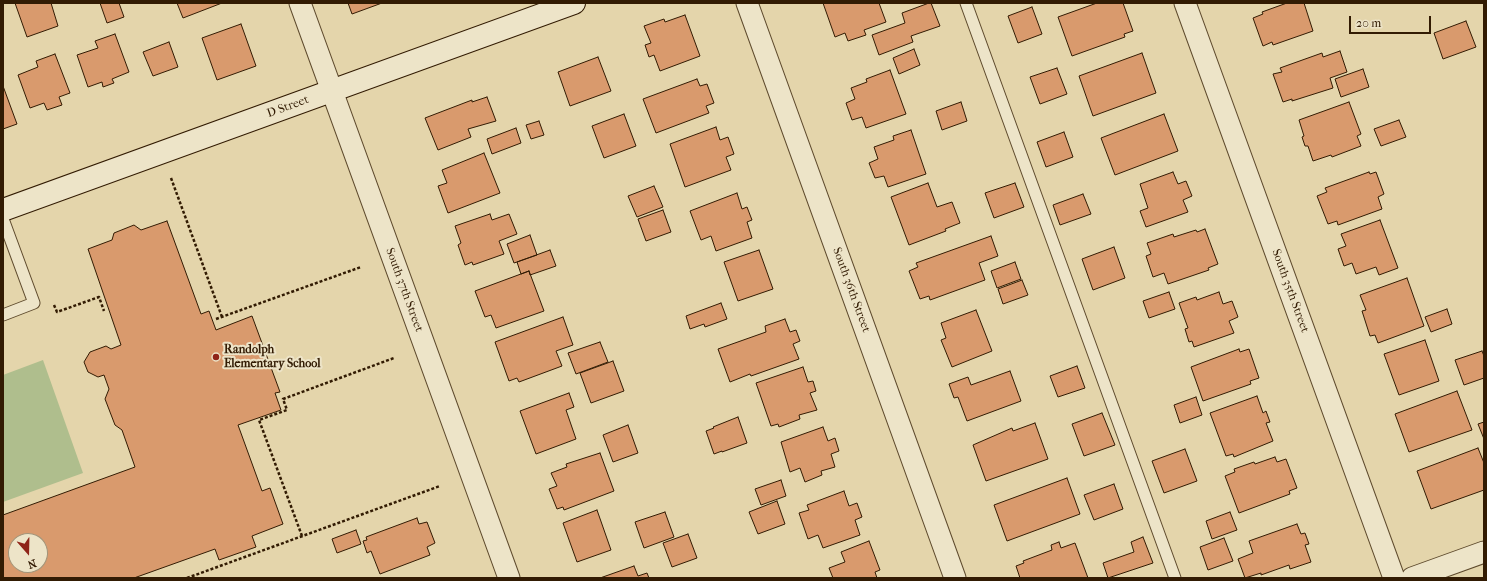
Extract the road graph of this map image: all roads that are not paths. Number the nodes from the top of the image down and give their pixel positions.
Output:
1 (300, 3) edge
2 (574, 3) edge
3 (747, 3) edge
4 (966, 3) edge
5 (1186, 3) edge
6 (333, 90) junction
7 (3, 210) edge
8 (3, 219) edge
9 (3, 314) edge
10 (1484, 552) edge
11 (508, 578) edge
12 (955, 578) edge
13 (1175, 578) edge
14 (1394, 578) edge
15 (1412, 578) edge

1 - 6 street, South 37th Street
2 - 6 street, D Street
3 - 12 street, South 36th Street
4 - 13 lane
5 - 14 street, South 35th Street
6 - 7 street, D Street
6 - 11 street, South 37th Street
8 - 9 lane
10 - 15 street

